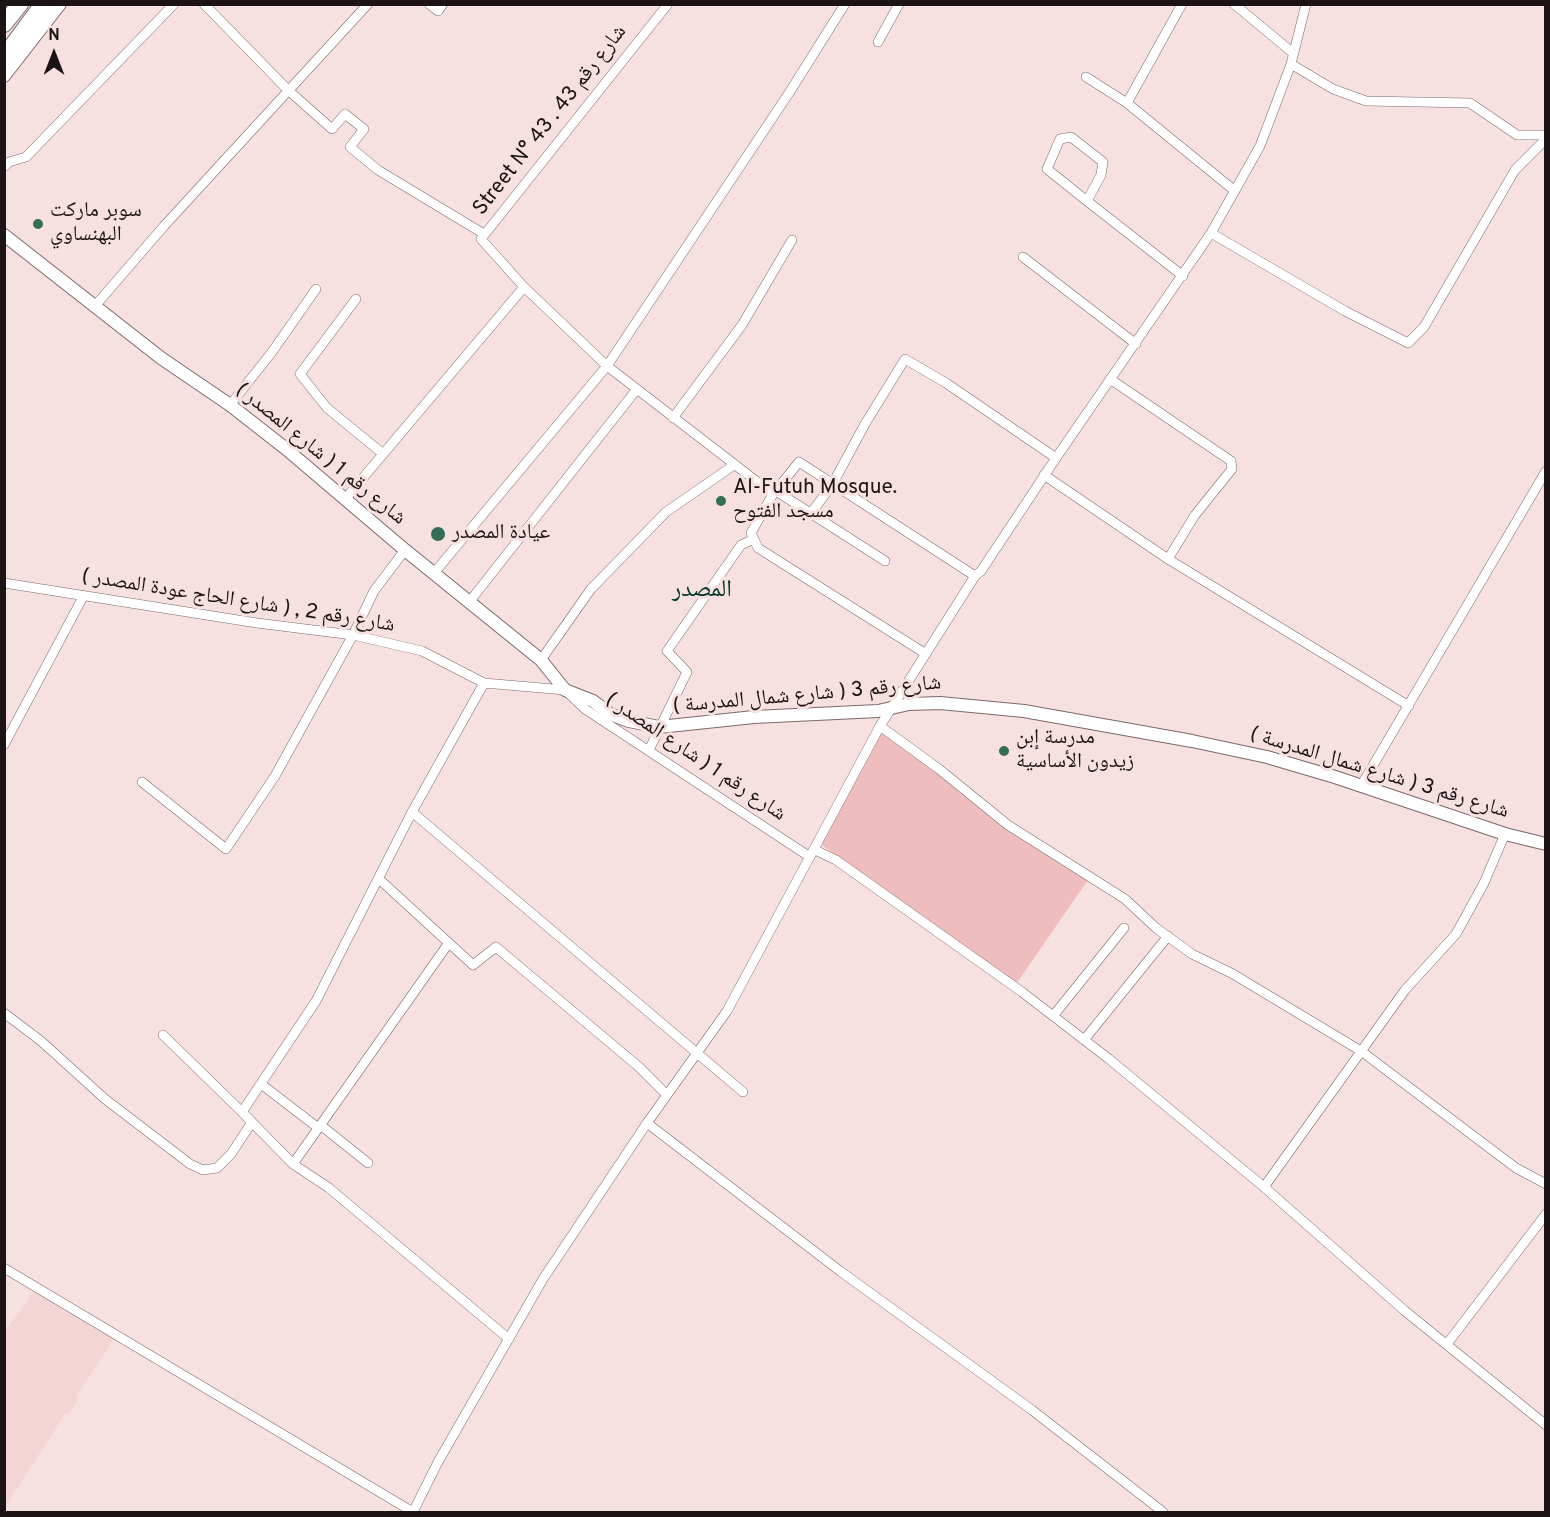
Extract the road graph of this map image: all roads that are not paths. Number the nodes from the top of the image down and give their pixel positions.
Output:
1 (20, 4) edge
2 (43, 4) edge
3 (60, 4) edge
4 (174, 4) edge
5 (204, 4) edge
6 (368, 4) edge
7 (429, 4) edge
8 (443, 4) edge
9 (668, 4) edge
10 (844, 4) edge
11 (899, 4) edge
12 (1182, 4) edge
13 (1234, 4) edge
14 (1306, 4) edge
15 (4, 24) edge
16 (878, 42) dead end
17 (1293, 53) junction
18 (4, 57) edge
19 (1291, 64) junction
20 (4, 76) edge
21 (1086, 77) dead end
22 (288, 90) junction
23 (1127, 103) junction
24 (1545, 137) edge
25 (4, 167) edge
26 (1235, 191) junction
27 (1087, 201) junction
28 (1211, 233) junction
29 (484, 234) junction
30 (4, 235) edge
31 (792, 240) dead end
32 (1023, 257) dead end
33 (1183, 276) junction
34 (524, 286) junction
35 (316, 289) dead end
36 (356, 299) dead end
37 (95, 306) junction
38 (1136, 344) junction
39 (607, 366) junction
40 (1110, 379) junction
41 (637, 389) junction
42 (230, 405) junction
43 (673, 418) junction
44 (382, 453) junction
45 (1056, 458) junction
46 (734, 465) junction
47 (1545, 471) edge
48 (1044, 475) junction
49 (832, 485) junction
50 (775, 492) junction
51 (346, 498) junction
52 (811, 513) junction
53 (754, 538) junction
54 (405, 550) junction
55 (1168, 559) junction
56 (885, 561) dead end
57 (434, 573) junction
58 (975, 576) junction
59 (4, 583) edge
60 (83, 597) junction
61 (470, 601) junction
62 (354, 635) junction
63 (926, 654) junction
64 (541, 660) junction
65 (484, 683) junction
66 (565, 690) junction
67 (1409, 706) junction
68 (892, 709) junction
69 (880, 726) junction
70 (659, 727) junction
71 (4, 745) edge
72 (649, 750) junction
73 (142, 782) dead end
74 (1361, 786) junction
75 (412, 812) junction
76 (1505, 834) junction
77 (1545, 844) edge
78 (812, 853) junction
79 (379, 879) junction
80 (1124, 928) dead end
81 (1168, 936) junction
82 (448, 944) junction
83 (4, 1013) edge
84 (1053, 1016) junction
85 (163, 1035) dead end
86 (1084, 1040) junction
87 (1361, 1051) junction
88 (697, 1052) junction
89 (261, 1084) junction
90 (743, 1092) dead end
91 (667, 1095) junction
92 (242, 1112) junction
93 (252, 1122) junction
94 (647, 1123) junction
95 (317, 1127) junction
96 (368, 1163) dead end
97 (293, 1164) junction
98 (1545, 1184) edge
99 (1264, 1187) junction
100 (1545, 1214) edge
101 (4, 1268) edge
102 (509, 1339) junction
103 (1448, 1344) junction
104 (1545, 1425) edge
105 (413, 1512) edge
106 (1163, 1512) edge

1 - 15 highway
2 - 18 highway
3 - 20 street
4 - 25 street
5 - 22 street
6 - 22 street
7 - 8 street
9 - 29 street, Street N° 43 . شارع رقم 43
10 - 39 street
11 - 16 street
12 - 23 street
13 - 17 street
14 - 17 street
17 - 19 street
19 - 24 street
19 - 26 street
21 - 23 street
22 - 29 street
22 - 37 street
23 - 26 street
24 - 28 street
26 - 28 street
27 - 27 street
27 - 33 street
28 - 33 street
29 - 34 street, Street N° 43 . شارع رقم 43
30 - 37 street, شارع رقم 1 ( شارع المصدر )
31 - 43 street
32 - 38 street
33 - 38 street
34 - 39 street
34 - 44 street
35 - 42 street
36 - 44 street
37 - 42 street, شارع رقم 1 ( شارع المصدر )
38 - 40 street
39 - 41 street
39 - 57 street
40 - 45 street
40 - 55 street
41 - 43 street
41 - 61 street
42 - 51 street, شارع رقم 1 ( شارع المصدر )
43 - 46 street
44 - 51 street
45 - 48 street
45 - 49 street
46 - 50 street
46 - 64 street
47 - 67 street
48 - 55 street
48 - 58 street
49 - 50 street
49 - 52 street
49 - 58 street
50 - 52 street
50 - 53 street
51 - 54 street, شارع رقم 1 ( شارع المصدر )
52 - 56 street
53 - 63 street
53 - 70 street
54 - 57 street, شارع رقم 1 ( شارع المصدر )
54 - 62 street
55 - 67 street
57 - 61 street, شارع رقم 1 ( شارع المصدر )
58 - 63 street
59 - 60 street, شارع رقم 2 , ( شارع الحاج عودة المصدر )
60 - 62 street, شارع رقم 2 , ( شارع الحاج عودة المصدر )
60 - 71 street
61 - 64 street, شارع رقم 1 ( شارع المصدر )
62 - 65 street, شارع رقم 2 , ( شارع الحاج عودة المصدر )
62 - 73 street
63 - 68 street
64 - 66 street, شارع رقم 1 ( شارع المصدر )
65 - 66 street, شارع رقم 2 , ( شارع الحاج عودة المصدر )
65 - 75 street
66 - 70 street, شارع رقم 3 ( شارع شمال المدرسة )
66 - 72 street, شارع رقم 1 ( شارع المصدر )
67 - 74 street
68 - 69 street
68 - 70 street, شارع رقم 3 ( شارع شمال المدرسة )
68 - 74 street, شارع رقم 3 ( شارع شمال المدرسة )
69 - 78 street
69 - 81 street
70 - 72 street
72 - 78 street, شارع رقم 1 ( شارع المصدر )
74 - 76 street, شارع رقم 3 ( شارع شمال المدرسة )
75 - 79 street
75 - 88 street
76 - 77 street, شارع رقم 3 ( شارع شمال المدرسة )
76 - 87 street
78 - 84 street, شارع رقم 1 ( شارع المصدر )
78 - 88 street
79 - 82 street
79 - 89 street
80 - 84 street
81 - 86 street
81 - 87 street
82 - 91 street
82 - 95 street
83 - 93 street
84 - 86 street, شارع رقم 1 ( شارع المصدر )
85 - 92 street
86 - 99 street, شارع رقم 1 ( شارع المصدر )
87 - 98 street
87 - 99 street
88 - 90 street
88 - 91 street
89 - 92 street
89 - 95 street
91 - 94 street
92 - 93 street
93 - 97 street
94 - 102 street
94 - 106 street
95 - 96 street
95 - 97 street
97 - 102 street
99 - 103 street, شارع رقم 1 ( شارع المصدر )
100 - 103 street
101 - 105 street
102 - 105 street
103 - 104 street, شارع رقم 1 ( شارع المصدر )

